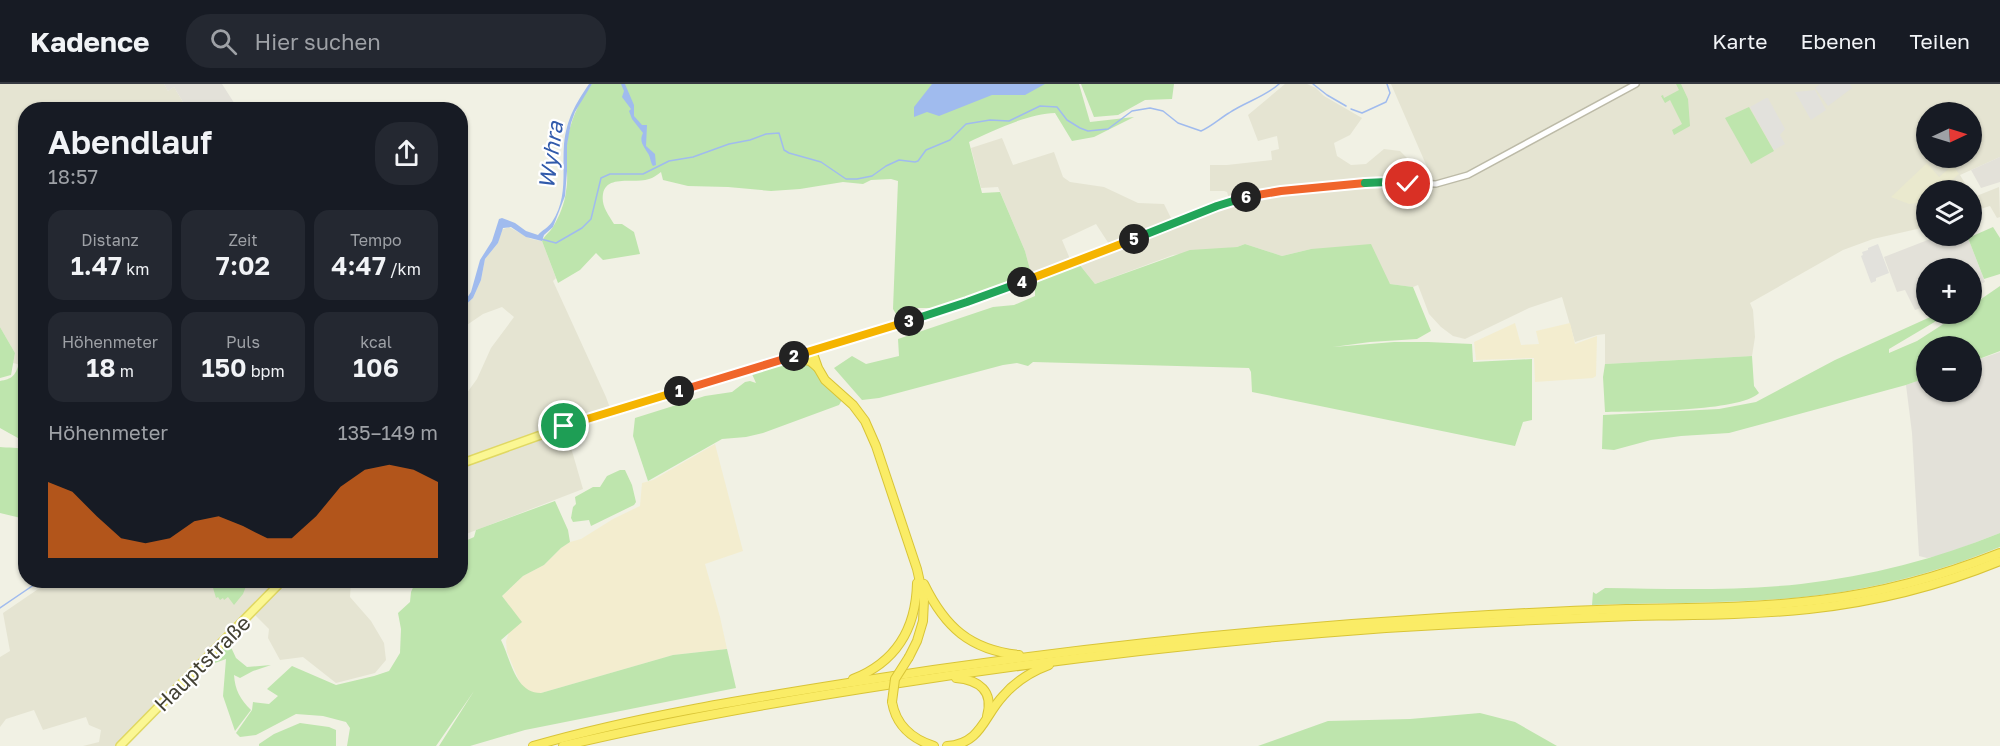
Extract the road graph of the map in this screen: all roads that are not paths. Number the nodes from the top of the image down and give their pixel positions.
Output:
1 (1636, 84) edge
2 (812, 351) junction
3 (791, 357) junction
4 (818, 368) junction
5 (468, 461) edge
6 (2000, 553) edge
7 (2000, 561) edge
8 (917, 569) junction
9 (275, 588) edge
10 (1029, 657) junction
11 (1073, 659) junction
12 (942, 676) junction
13 (838, 685) junction
14 (986, 722) junction
15 (120, 746) edge
16 (533, 746) edge
17 (563, 746) edge
18 (934, 746) edge
19 (946, 746) edge

1 - 2 street
2 - 3 main road
2 - 4 highway
3 - 4 highway
3 - 5 main road
4 - 8 highway
6 - 10 highway
7 - 11 highway
8 - 10 highway
8 - 13 highway
8 - 18 highway, bridge
9 - 15 main road, Hauptstraße
10 - 13 highway
11 - 12 highway
11 - 14 highway
12 - 14 highway
12 - 17 highway
13 - 16 highway
14 - 19 highway

